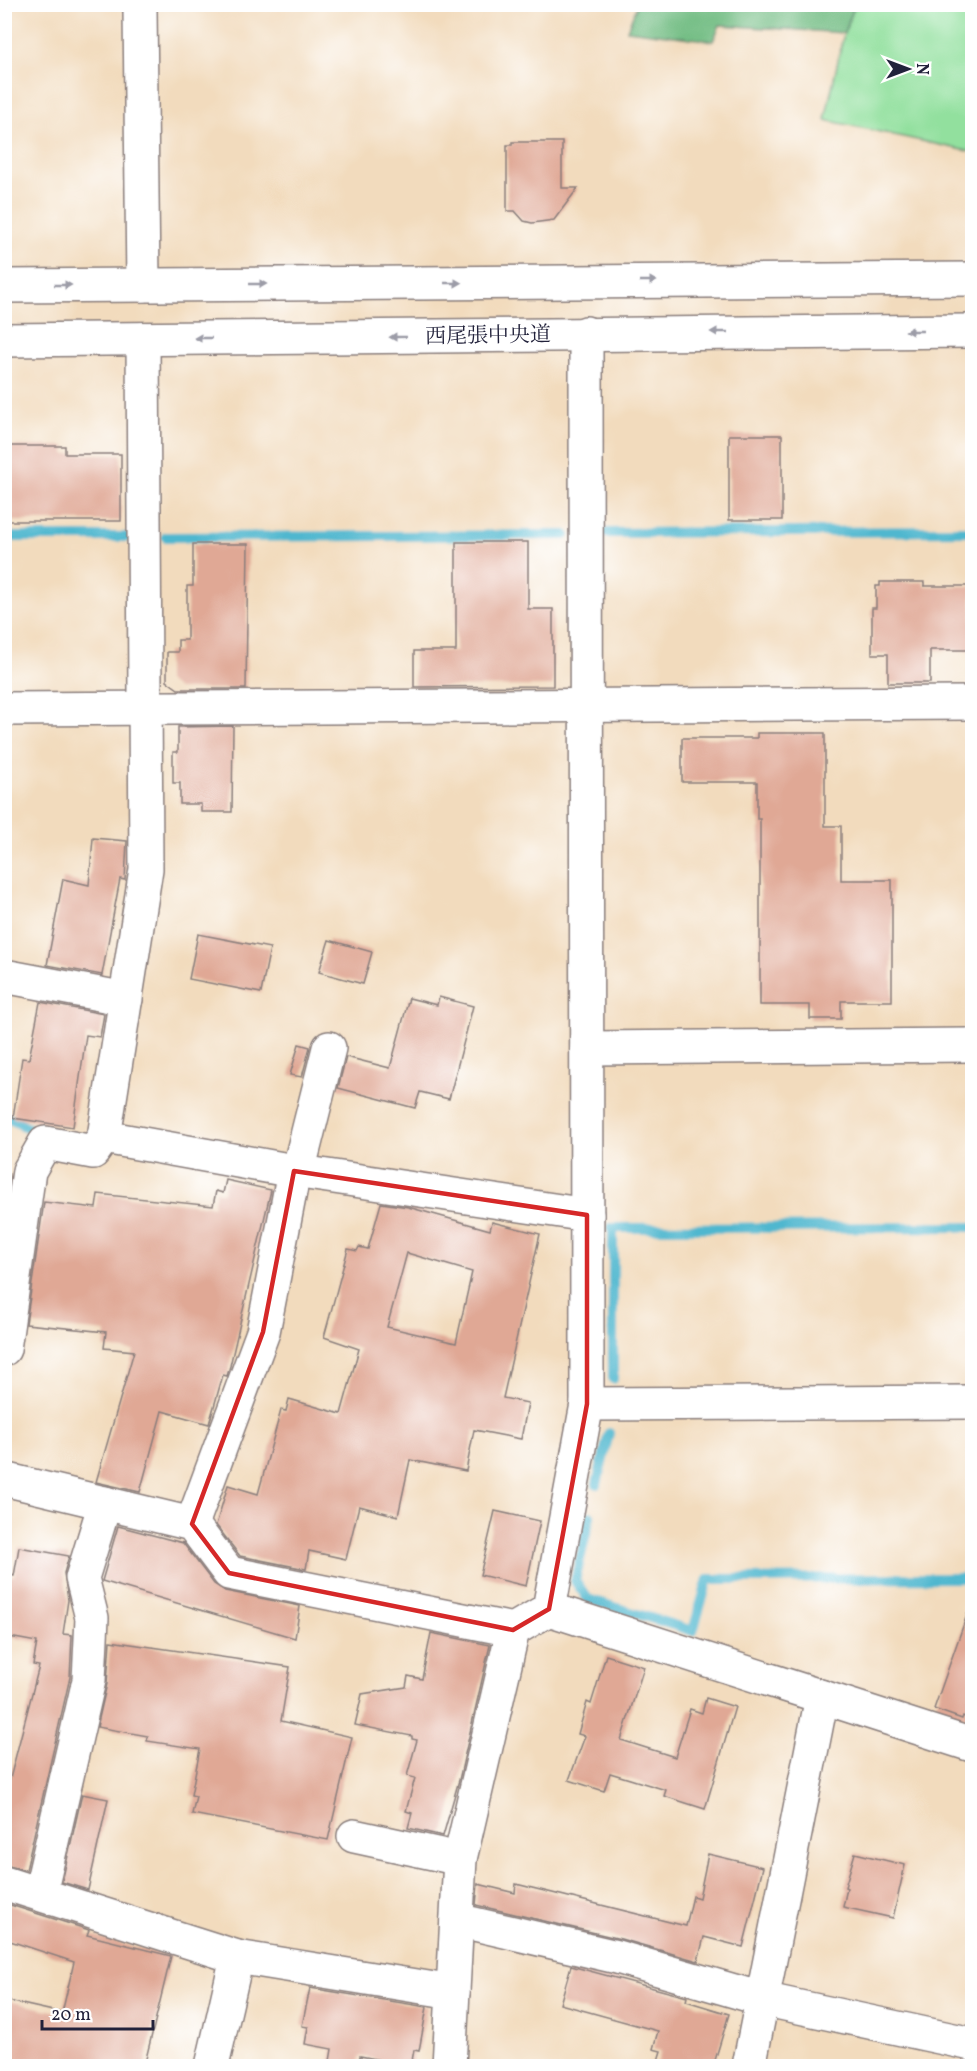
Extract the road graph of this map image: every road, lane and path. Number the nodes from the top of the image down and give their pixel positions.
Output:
1 (140, 8) dead end
2 (972, 279) edge
3 (143, 285) junction
4 (4, 286) edge
5 (972, 331) edge
6 (586, 333) junction
7 (143, 339) junction
8 (4, 340) edge
9 (972, 703) edge
10 (587, 705) junction
11 (145, 708) junction
12 (4, 709) edge
13 (4, 976) edge
14 (126, 999) junction
15 (972, 1045) edge
16 (329, 1048) dead end
17 (587, 1048) junction
18 (104, 1137) junction
19 (296, 1171) junction
20 (587, 1215) junction
21 (4, 1349) edge
22 (972, 1402) edge
23 (587, 1404) junction
24 (4, 1479) edge
25 (105, 1503) junction
26 (192, 1524) junction
27 (549, 1609) junction
28 (513, 1630) junction
29 (822, 1697) junction
30 (972, 1745) edge
31 (354, 1836) dead end
32 (460, 1860) junction
33 (4, 1883) edge
34 (40, 1894) junction
35 (457, 1920) junction
36 (237, 1957) junction
37 (453, 1992) junction
38 (762, 1999) junction
39 (972, 2044) edge
40 (212, 2067) edge
41 (449, 2067) edge
42 (749, 2067) edge

1 - 3 street
3 -> 2 street
4 -> 3 street
5 -> 6 street, 西尾張中央道
6 -> 7 street, 西尾張中央道
6 - 10 street
7 - 8 street, 西尾張中央道
7 - 11 street
9 - 10 street
10 - 11 street
10 - 17 street
11 - 12 street
11 - 14 street
13 - 14 street
14 - 18 street
15 - 17 street
16 - 19 street
17 - 20 street
18 - 19 street
18 - 21 street
19 - 20 street
19 - 26 street
20 - 23 street
22 - 23 street
23 - 27 street
24 - 25 street
25 - 26 street
25 - 34 street
26 - 28 street
27 - 28 street
27 - 29 street
28 - 32 street
29 - 30 street
29 - 38 street
31 - 32 street
32 - 35 street
33 - 34 street
34 - 36 street
35 - 37 street
35 - 38 street
36 - 37 street
36 - 40 street
37 - 41 street
38 - 39 street
38 - 42 street

